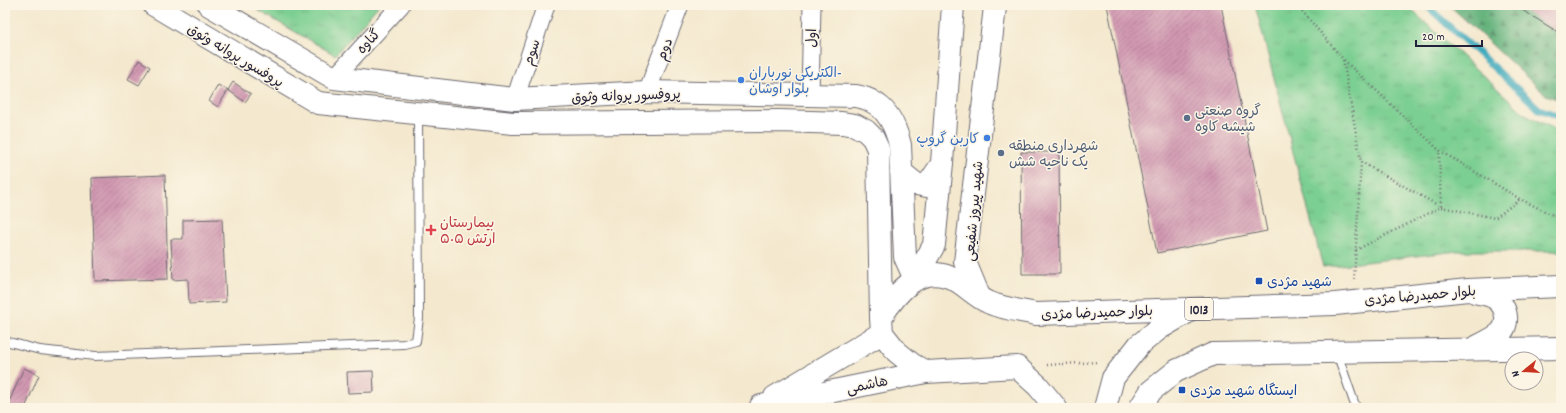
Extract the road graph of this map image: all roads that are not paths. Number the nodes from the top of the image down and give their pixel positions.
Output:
1 (154, 5) edge
2 (209, 5) edge
3 (401, 5) edge
4 (546, 5) edge
5 (680, 5) edge
6 (812, 5) edge
7 (953, 5) edge
8 (995, 6) edge
9 (334, 78) junction
10 (419, 88) junction
11 (647, 92) junction
12 (810, 95) junction
13 (515, 99) junction
14 (318, 103) junction
15 (418, 113) junction
16 (646, 121) junction
17 (513, 123) junction
18 (942, 163) junction
19 (901, 172) junction
20 (915, 279) junction
21 (1561, 286) edge
22 (1468, 290) junction
23 (979, 296) junction
24 (1194, 309) junction
25 (881, 325) junction
26 (5, 341) edge
27 (1561, 348) edge
28 (1471, 349) junction
29 (1337, 352) junction
30 (926, 372) junction
31 (758, 407) edge
32 (1055, 407) edge
33 (1105, 408) edge
34 (1140, 408) edge
35 (1356, 408) edge

1 - 14 main road, پروفسور پروانه وثوق
2 - 9 main road, پروفسور پروانه وثوق
3 - 9 street, گناوه
4 - 13 street, سوم
5 - 11 street, دوم
6 - 12 street, اول
7 - 18 main road
8 - 23 main road, شهید پیروز شفیعی
9 - 10 main road, پروفسور پروانه وثوق
9 - 14 main road
10 - 13 main road, پروفسور پروانه وثوق
10 - 15 main road
11 - 12 main road, پروفسور پروانه وثوق
11 - 13 main road, پروفسور پروانه وثوق
11 - 16 main road
12 - 19 main road, پروفسور پروانه وثوق
13 - 17 main road
14 - 15 main road, پروفسور پروانه وثوق
15 - 17 main road, پروفسور پروانه وثوق
15 - 26 lane
16 - 17 main road, پروفسور پروانه وثوق
16 - 25 main road, پروفسور پروانه وثوق
18 - 19 main road
18 - 20 main road
19 - 20 main road, پروفسور پروانه وثوق
20 - 23 main road, بلوار حمیدرضا مژدی / 1013
20 - 25 main road, بلوار حمیدرضا مژدی / 1013
21 - 22 main road, بلوار حمیدرضا مژدی / 1013
22 - 24 main road, بلوار حمیدرضا مژدی / 1013
22 - 28 main road
23 - 24 main road, بلوار حمیدرضا مژدی / 1013
24 - 33 main road, bridge
25 - 30 main road
25 - 31 main road, هاشمی
27 - 28 main road
28 - 29 main road
29 - 34 main road
29 - 35 lane
30 - 31 main road, هاشمی
30 - 32 main road

